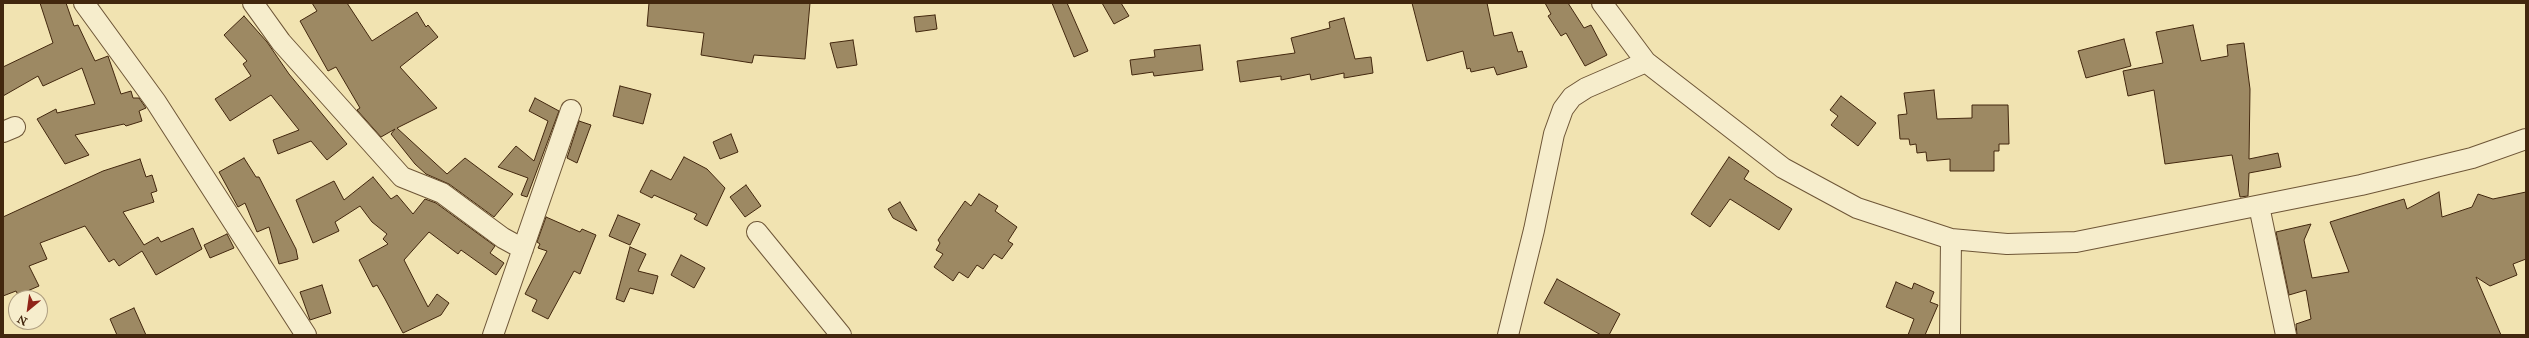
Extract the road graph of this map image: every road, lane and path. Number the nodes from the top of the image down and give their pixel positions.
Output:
1 (84, 3) edge
2 (253, 3) edge
3 (1602, 3) edge
4 (1646, 62) junction
5 (571, 110) dead end
6 (2526, 139) edge
7 (2259, 206) junction
8 (758, 232) dead end
9 (1951, 239) junction
10 (523, 249) junction
11 (306, 335) edge
12 (493, 335) edge
13 (842, 335) edge
14 (1508, 335) edge
15 (1950, 335) edge
16 (2286, 335) edge

1 - 11 street
2 - 10 street
3 - 4 street
4 - 9 street
4 - 14 street
5 - 10 street
6 - 7 street
7 - 9 street
7 - 16 street
8 - 13 street
9 - 15 street
10 - 12 street

